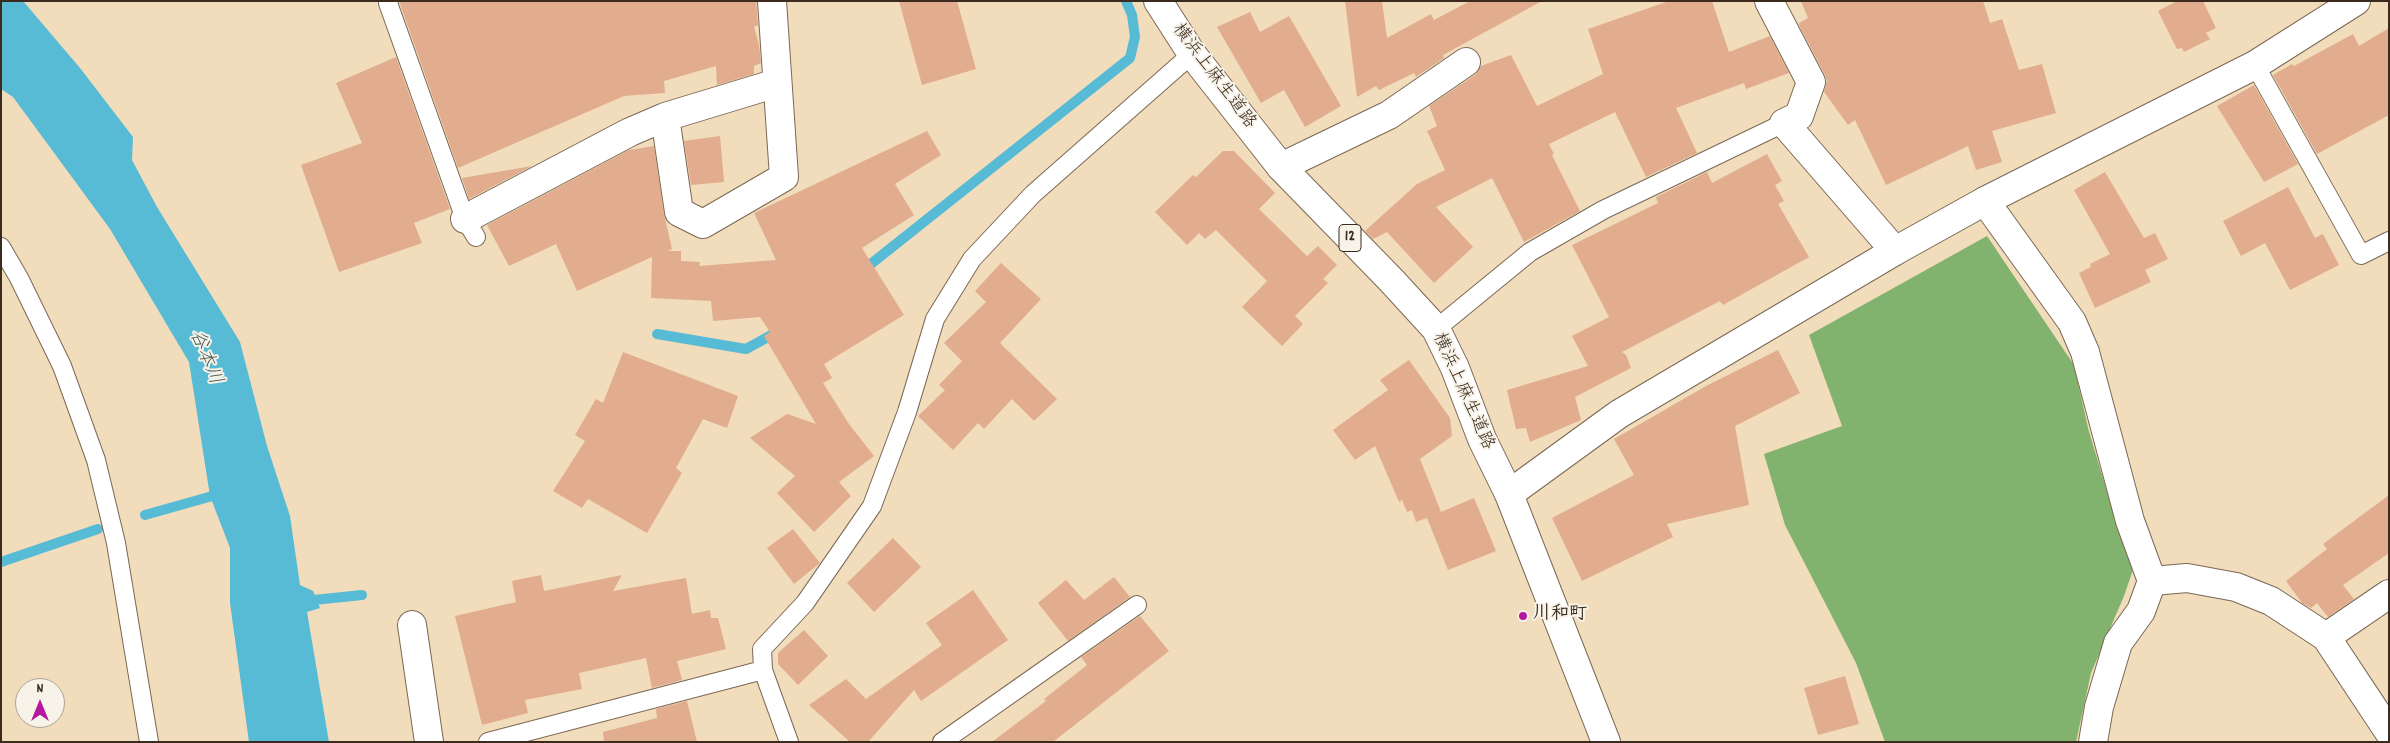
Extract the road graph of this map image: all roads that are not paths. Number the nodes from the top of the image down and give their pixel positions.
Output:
1 (390, 1) edge
2 (772, 1) edge
3 (1158, 1) edge
4 (1768, 1) edge
5 (2356, 1) edge
6 (1192, 54) junction
7 (1466, 62) dead end
8 (2255, 65) junction
9 (777, 83) junction
10 (665, 117) junction
11 (1784, 122) junction
12 (1281, 167) junction
13 (1985, 201) junction
14 (471, 228) joint
15 (2389, 241) edge
16 (1, 247) edge
17 (1895, 251) junction
18 (1436, 329) junction
19 (1509, 494) junction
20 (2152, 581) junction
21 (2389, 594) edge
22 (1136, 605) dead end
23 (412, 625) dead end
24 (2326, 637) junction
25 (763, 670) junction
26 (2389, 732) edge
27 (149, 742) edge
28 (429, 742) edge
29 (488, 742) edge
30 (789, 742) edge
31 (942, 742) edge
32 (1606, 742) edge
33 (2092, 742) edge

1 - 14 lane
2 - 9 street
3 - 6 street, 横浜上麻生道路 / 12
4 - 11 street
5 - 8 street
6 - 12 street, 横浜上麻生道路 / 12
6 - 25 lane
7 - 12 street
8 - 13 street
8 - 15 lane
9 - 10 street
9 - 10 street
10 - 14 street
11 - 17 street
11 - 18 lane
12 - 18 street, 横浜上麻生道路 / 12
13 - 17 street
13 - 20 street
16 - 27 lane
17 - 19 street
18 - 19 street, 横浜上麻生道路 / 12
19 - 32 street, 横浜上麻生道路 / 12
20 - 24 street
20 - 33 street
21 - 24 street
22 - 31 lane
23 - 28 street
24 - 26 street
25 - 29 lane
25 - 30 lane

